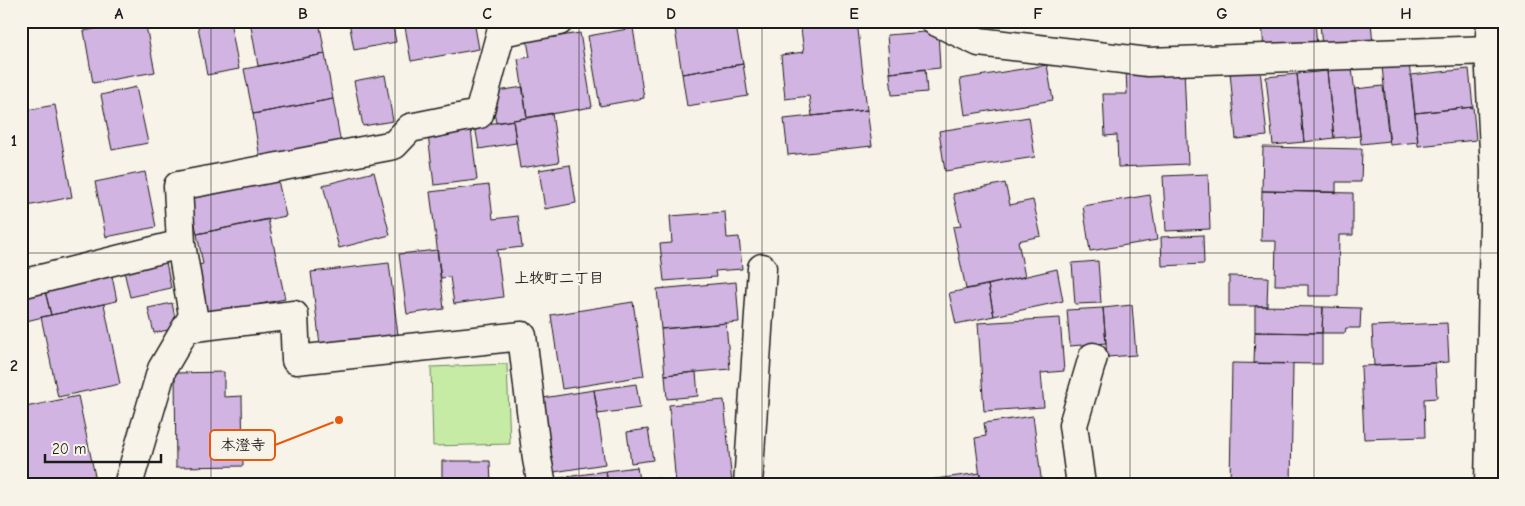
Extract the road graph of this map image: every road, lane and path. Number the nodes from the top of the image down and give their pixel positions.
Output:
1 (559, 21) edge
2 (935, 21) edge
3 (1492, 21) edge
4 (1489, 50) junction
5 (181, 244) junction
6 (762, 268) dead end
7 (21, 284) edge
8 (193, 316) junction
9 (1092, 357) dead end
10 (128, 485) edge
11 (542, 485) edge
12 (748, 485) edge
13 (1081, 485) edge
14 (1489, 485) edge

1 - 5 street
2 - 4 street
3 - 4 street
4 - 14 street
5 - 7 street
5 - 8 street
6 - 12 street
8 - 10 street
8 - 11 street
9 - 13 street

